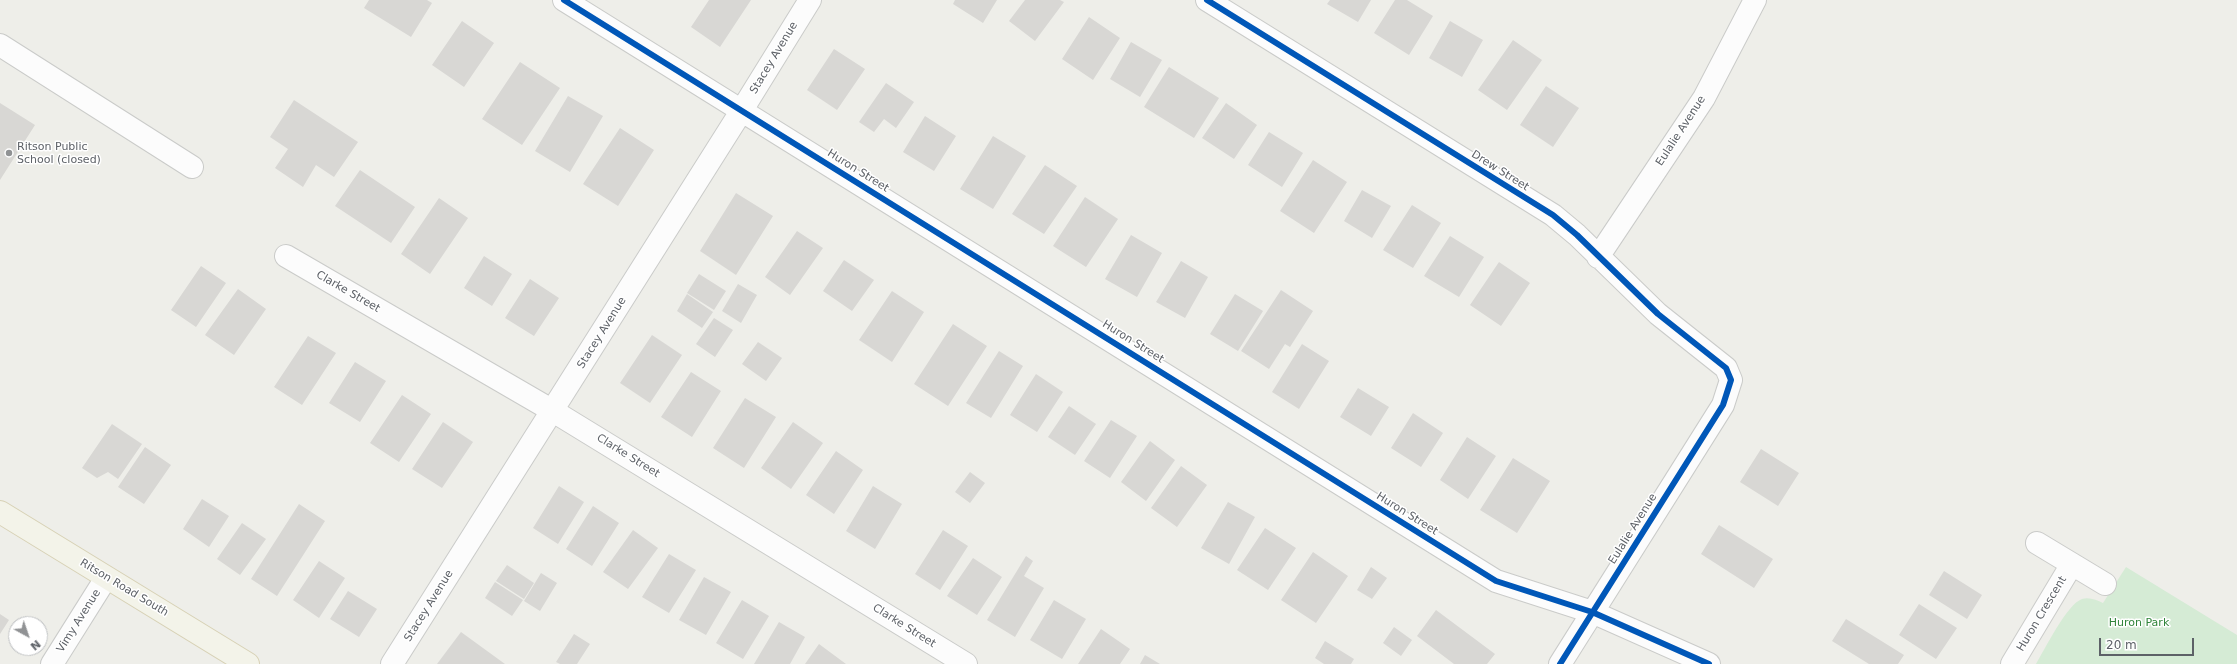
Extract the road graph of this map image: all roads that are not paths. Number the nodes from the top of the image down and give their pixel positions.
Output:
1 (564, 0) edge
2 (810, 0) edge
3 (1207, 0) edge
4 (1755, 0) edge
5 (0, 45) edge
6 (742, 110) junction
7 (192, 167) dead end
8 (286, 256) dead end
9 (1598, 257) junction
10 (1723, 405) joint
11 (553, 411) junction
12 (0, 512) edge
13 (2038, 543) dead end
14 (2072, 564) junction
15 (106, 578) junction
16 (2105, 584) dead end
17 (1592, 612) junction
18 (52, 664) edge
19 (248, 664) edge
20 (392, 664) edge
21 (966, 664) edge
22 (1560, 664) edge
23 (1709, 664) edge
24 (2012, 664) edge

1 - 6 street, Huron Street
2 - 6 street, Stacey Avenue
3 - 9 street, Drew Street
4 - 9 street, Eulalie Avenue
5 - 7 street
6 - 11 street, Stacey Avenue
6 - 17 street, Huron Street
8 - 11 street, Clarke Street
9 - 10 street, Drew Street
10 - 17 street, Eulalie Avenue
11 - 20 street, Stacey Avenue
11 - 21 street, Clarke Street
12 - 15 main road, Ritson Road South
13 - 14 street
14 - 16 street
14 - 24 street, Huron Crescent
15 - 18 street, Vimy Avenue
15 - 19 main road, Ritson Road South
17 - 22 street, Eulalie Avenue
17 - 23 street, Huron Street

